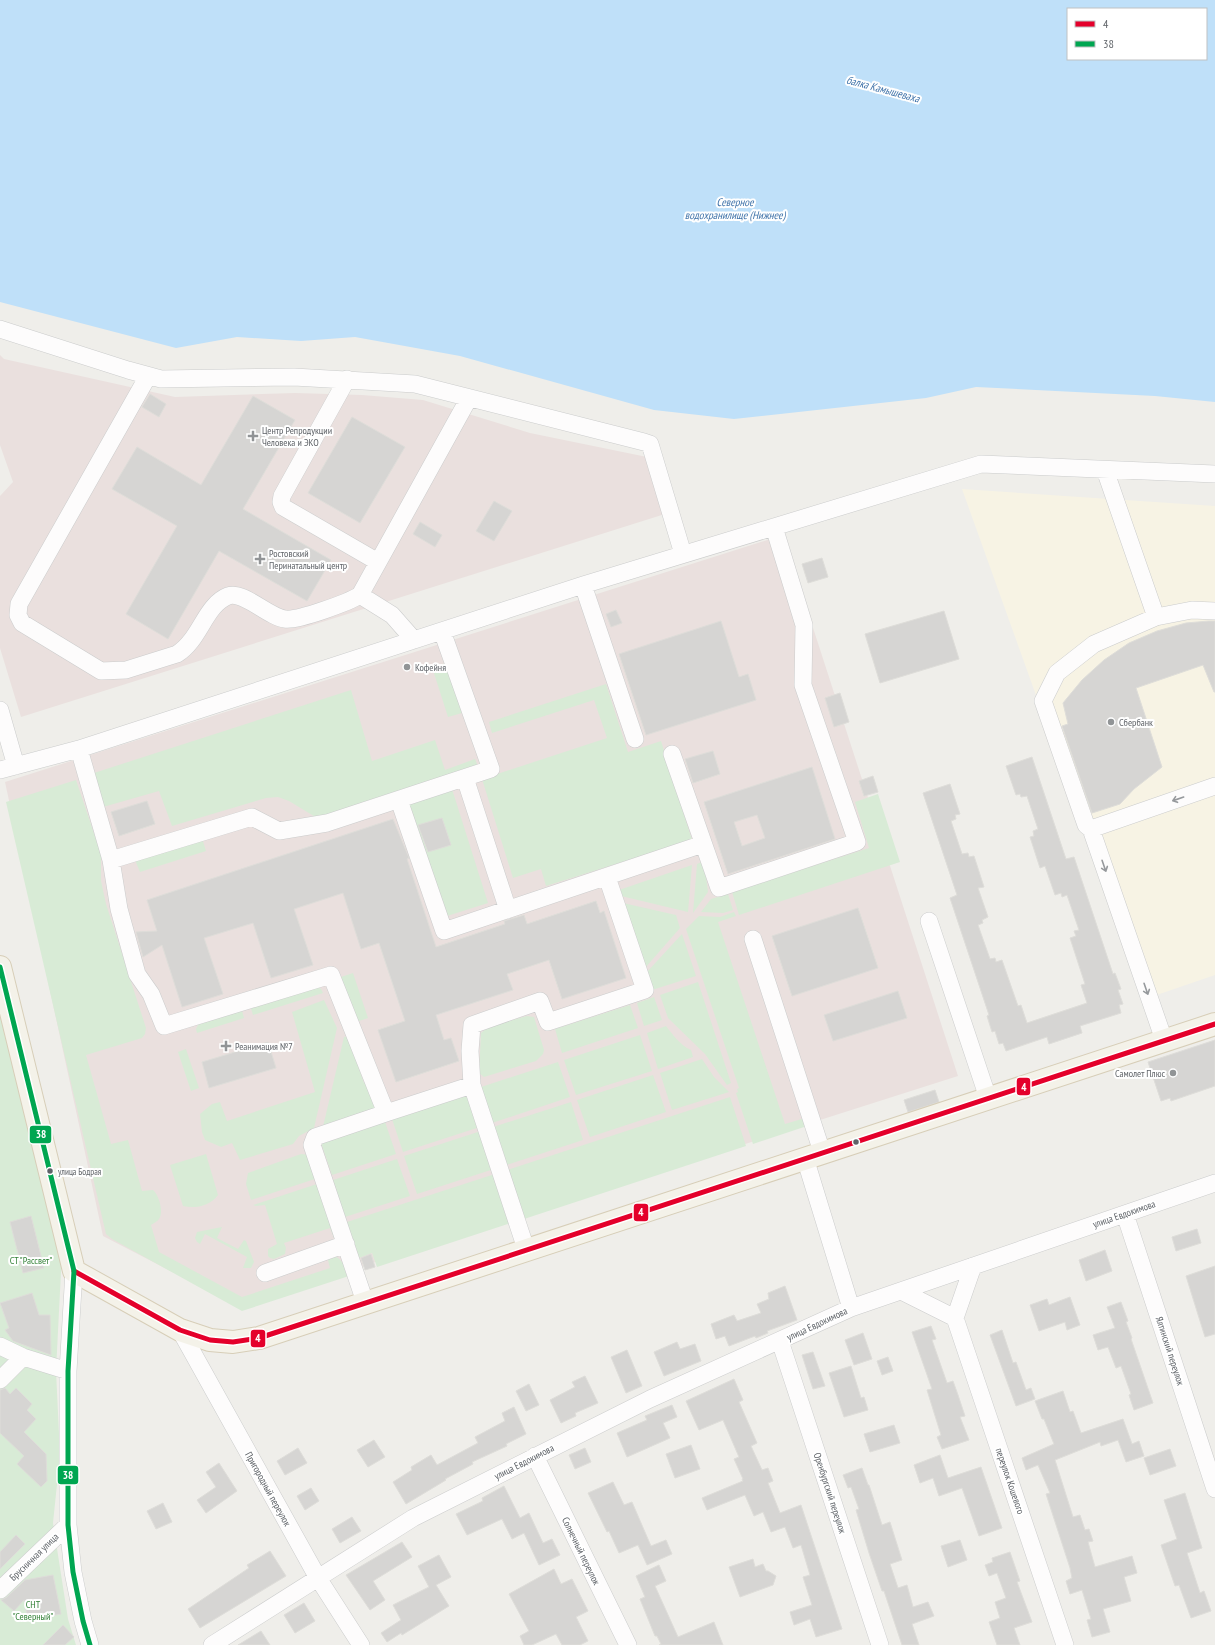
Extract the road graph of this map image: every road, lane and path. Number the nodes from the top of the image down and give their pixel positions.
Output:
1 (0, 329) edge
2 (148, 376) junction
3 (347, 379) junction
4 (468, 398) junction
5 (1105, 470) junction
6 (1215, 474) edge
7 (774, 527) junction
8 (683, 554) junction
9 (378, 562) junction
10 (583, 585) junction
11 (360, 595) junction
12 (1215, 611) edge
13 (1156, 618) junction
14 (442, 631) junction
15 (414, 640) junction
16 (0, 710) edge
17 (635, 739) dead end
18 (79, 748) junction
19 (672, 754) dead end
20 (8, 768) edge
21 (465, 778) junction
22 (1215, 787) edge
23 (399, 800) junction
24 (1091, 829) junction
25 (703, 844) junction
26 (111, 860) junction
27 (607, 877) junction
28 (508, 910) junction
29 (929, 921) dead end
30 (753, 940) dead end
31 (0, 967) edge
32 (1215, 1024) edge
33 (1164, 1040) junction
34 (472, 1085) junction
35 (988, 1098) junction
36 (386, 1113) junction
37 (813, 1155) junction
38 (1215, 1183) edge
39 (1125, 1214) junction
40 (346, 1244) junction
41 (526, 1249) junction
42 (973, 1266) junction
43 (74, 1271) junction
44 (265, 1273) dead end
45 (901, 1291) junction
46 (365, 1302) junction
47 (851, 1308) junction
48 (955, 1318) junction
49 (180, 1330) junction
50 (780, 1341) junction
51 (1, 1345) edge
52 (23, 1357) junction
53 (68, 1371) junction
54 (0, 1380) edge
55 (535, 1456) junction
56 (1215, 1489) edge
57 (68, 1525) junction
58 (318, 1578) junction
59 (0, 1590) edge
60 (90, 1645) edge
61 (212, 1645) edge
62 (361, 1645) edge
63 (628, 1645) edge
64 (880, 1645) edge
65 (1065, 1645) edge

1 - 2 street
2 - 3 street
2 - 11 street
3 - 4 street
3 - 9 street
4 - 8 street
4 - 9 street
5 - 6 street
5 - 7 street
5 - 13 street
7 - 8 street
7 - 25 street
8 - 10 street
9 - 11 street
10 - 14 street
10 - 17 street
11 - 15 street
12 - 13 street
13 - 24 street
14 - 15 street
14 - 21 street
15 - 18 street
16 - 20 street
18 - 20 street
18 - 26 street
19 - 25 street
21 - 23 street
21 - 28 street
22 -> 24 street
23 - 26 street
23 - 28 street
24 -> 33 street
25 - 27 street
26 - 36 street
27 - 28 street
27 - 34 street
29 - 35 street
30 - 37 street, улица Евдокимова
31 - 43 main road
32 - 33 main road
33 - 35 main road
34 - 36 street
34 - 41 street
35 - 37 main road
36 - 40 street
37 - 41 main road
37 - 47 street, улица Евдокимова
38 - 39 street, улица Евдокимова
39 - 42 street, улица Евдокимова
39 - 56 street, Ялтинский переулок
40 - 44 street
40 - 46 street
41 - 46 main road
42 - 45 street, улица Евдокимова
42 - 48 street
43 - 49 main road
43 - 53 street
45 - 47 street, улица Евдокимова
45 - 48 street
46 - 49 main road
47 - 50 street, улица Евдокимова
48 - 65 street, переулок Кошевого
49 - 58 street, Пригородный переулок
50 - 55 street, улица Евдокимова
50 - 64 street, Оренбургский переулок
51 - 52 street
52 - 53 street
52 - 54 street
53 - 57 street
55 - 58 street, улица Евдокимова
55 - 63 street, Солнечный переулок
57 - 59 street, Брусничная улица
57 - 60 street
58 - 61 street, улица Евдокимова
58 - 62 street, Пригородный переулок

